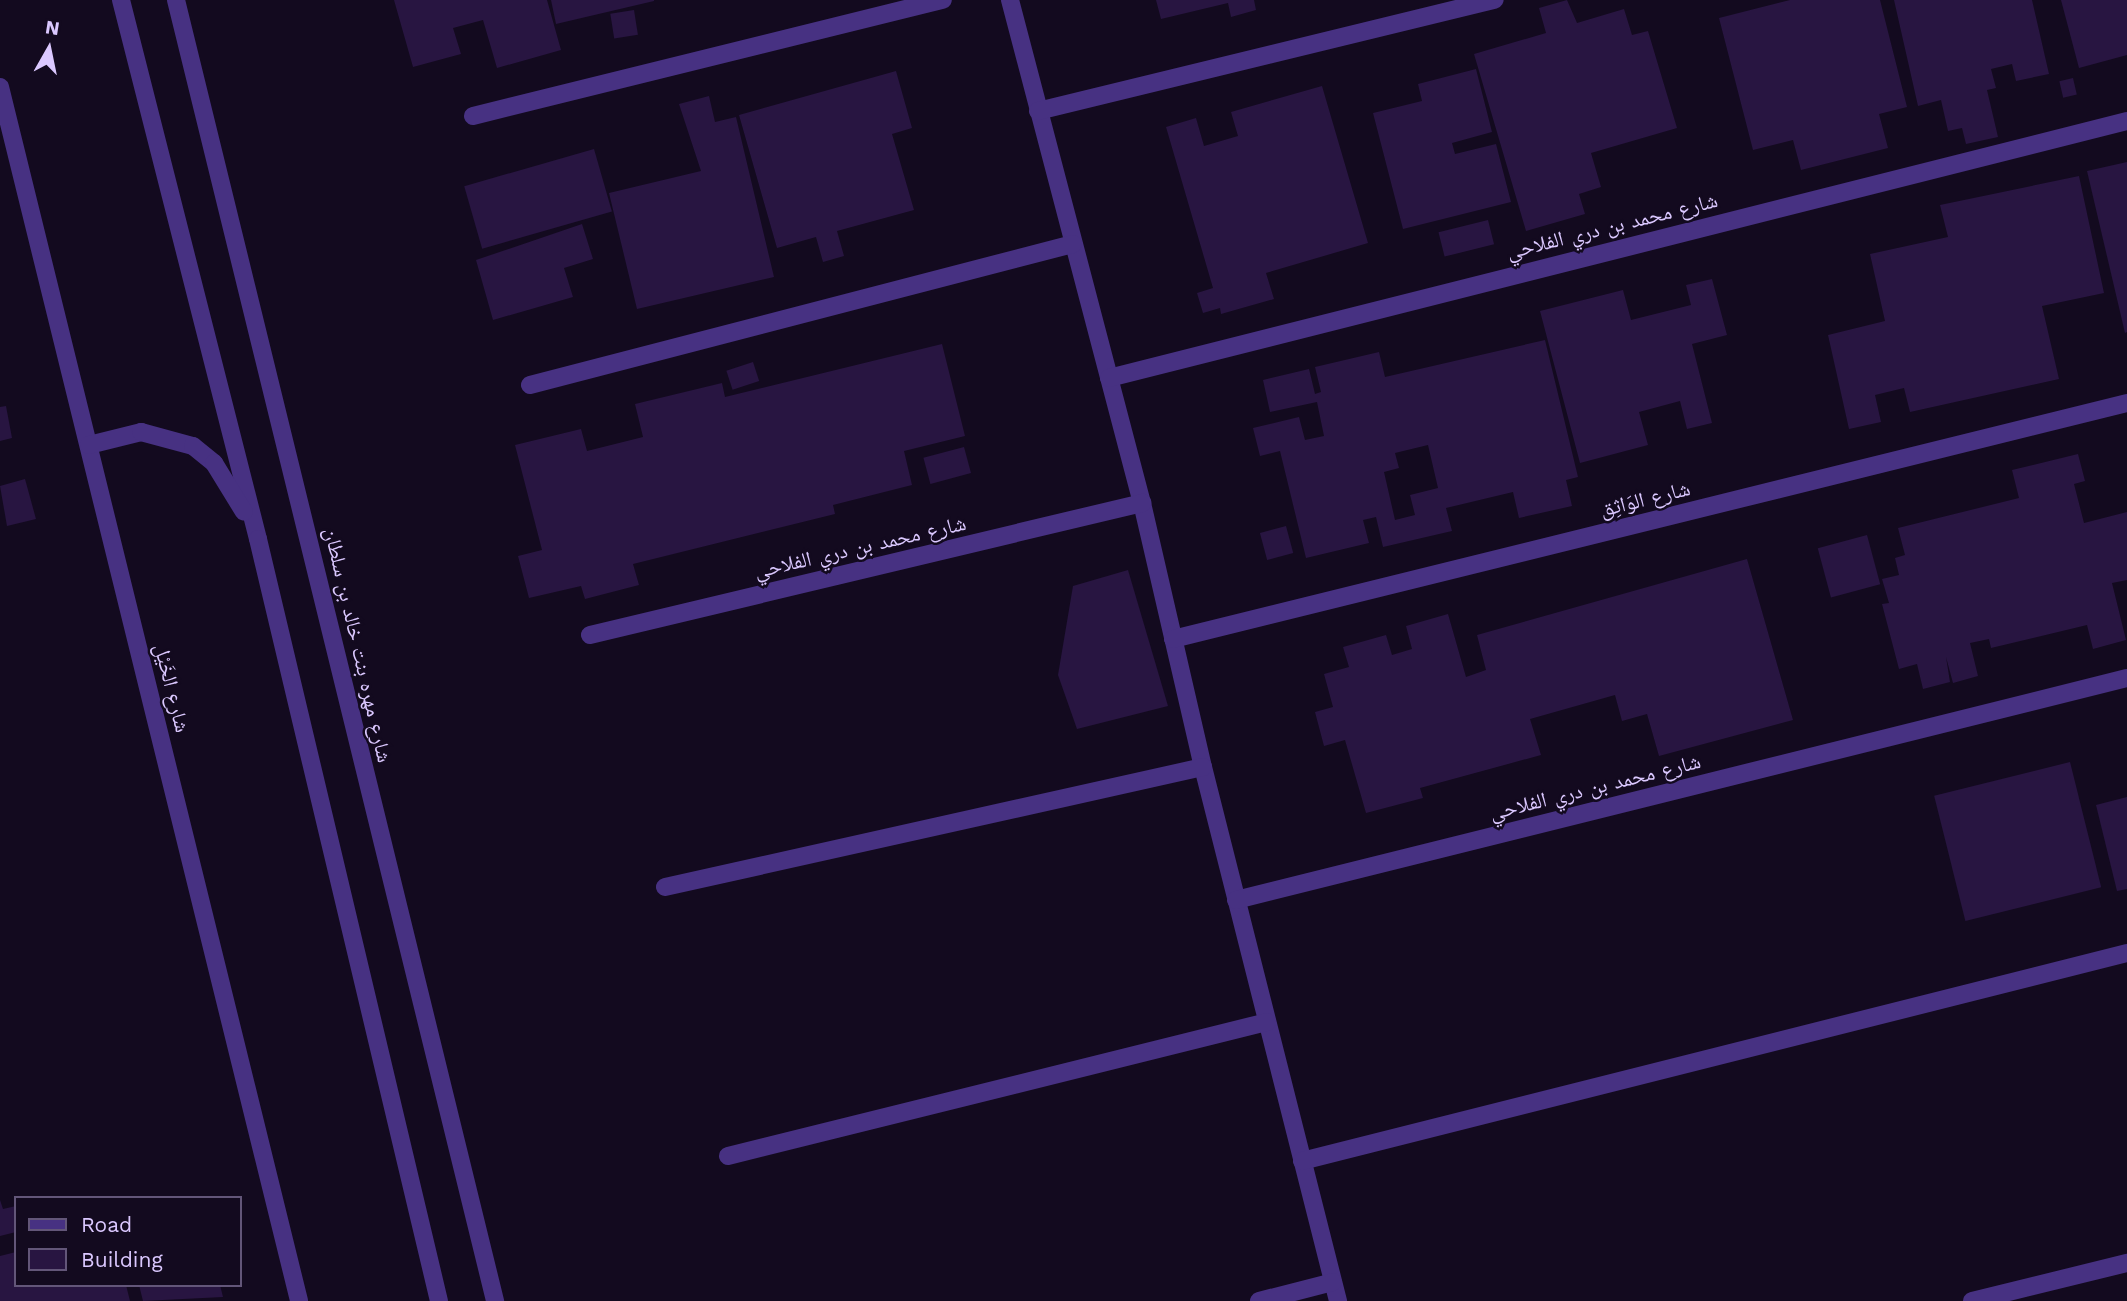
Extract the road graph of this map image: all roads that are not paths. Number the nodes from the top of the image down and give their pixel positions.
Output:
1 (121, 0) edge
2 (176, 0) edge
3 (943, 0) edge
4 (1010, 0) edge
5 (1495, 0) edge
6 (0, 87) edge
7 (1038, 111) junction
8 (473, 116) dead end
9 (2127, 121) edge
10 (1073, 244) junction
11 (1109, 378) junction
12 (530, 385) dead end
13 (2127, 403) edge
14 (89, 445) junction
15 (1142, 503) junction
16 (258, 539) junction
17 (590, 635) dead end
18 (1173, 639) junction
19 (2127, 678) edge
20 (1202, 767) junction
21 (665, 887) dead end
22 (1236, 900) junction
23 (2127, 953) edge
24 (1267, 1022) junction
25 (728, 1156) dead end
26 (1302, 1161) junction
27 (2127, 1263) edge
28 (1333, 1282) junction
29 (299, 1301) edge
30 (439, 1301) edge
31 (495, 1301) edge
32 (1259, 1301) edge
33 (1338, 1301) edge
34 (1972, 1301) edge

1 - 16 street
2 - 31 street, شارع مهره بنت خالد بن سلطان
3 - 8 street
4 - 7 street
5 - 7 street
6 - 14 street, شارع الخَيْل
7 - 10 street
9 - 11 street, شارع محمد بن دري الفلاحي
10 - 11 street
10 - 12 street
11 - 15 street
13 - 18 street, شارع الوَاثِق
14 - 16 street
14 - 29 street, شارع الخَيْل
15 - 17 street, شارع محمد بن دري الفلاحي
15 - 18 street
16 - 30 street
18 - 20 street
19 - 22 street, شارع محمد بن دري الفلاحي
20 - 21 street
20 - 22 street
22 - 24 street
23 - 26 street
24 - 25 street
24 - 26 street
26 - 28 street
27 - 34 street
28 - 32 street
28 - 33 street

